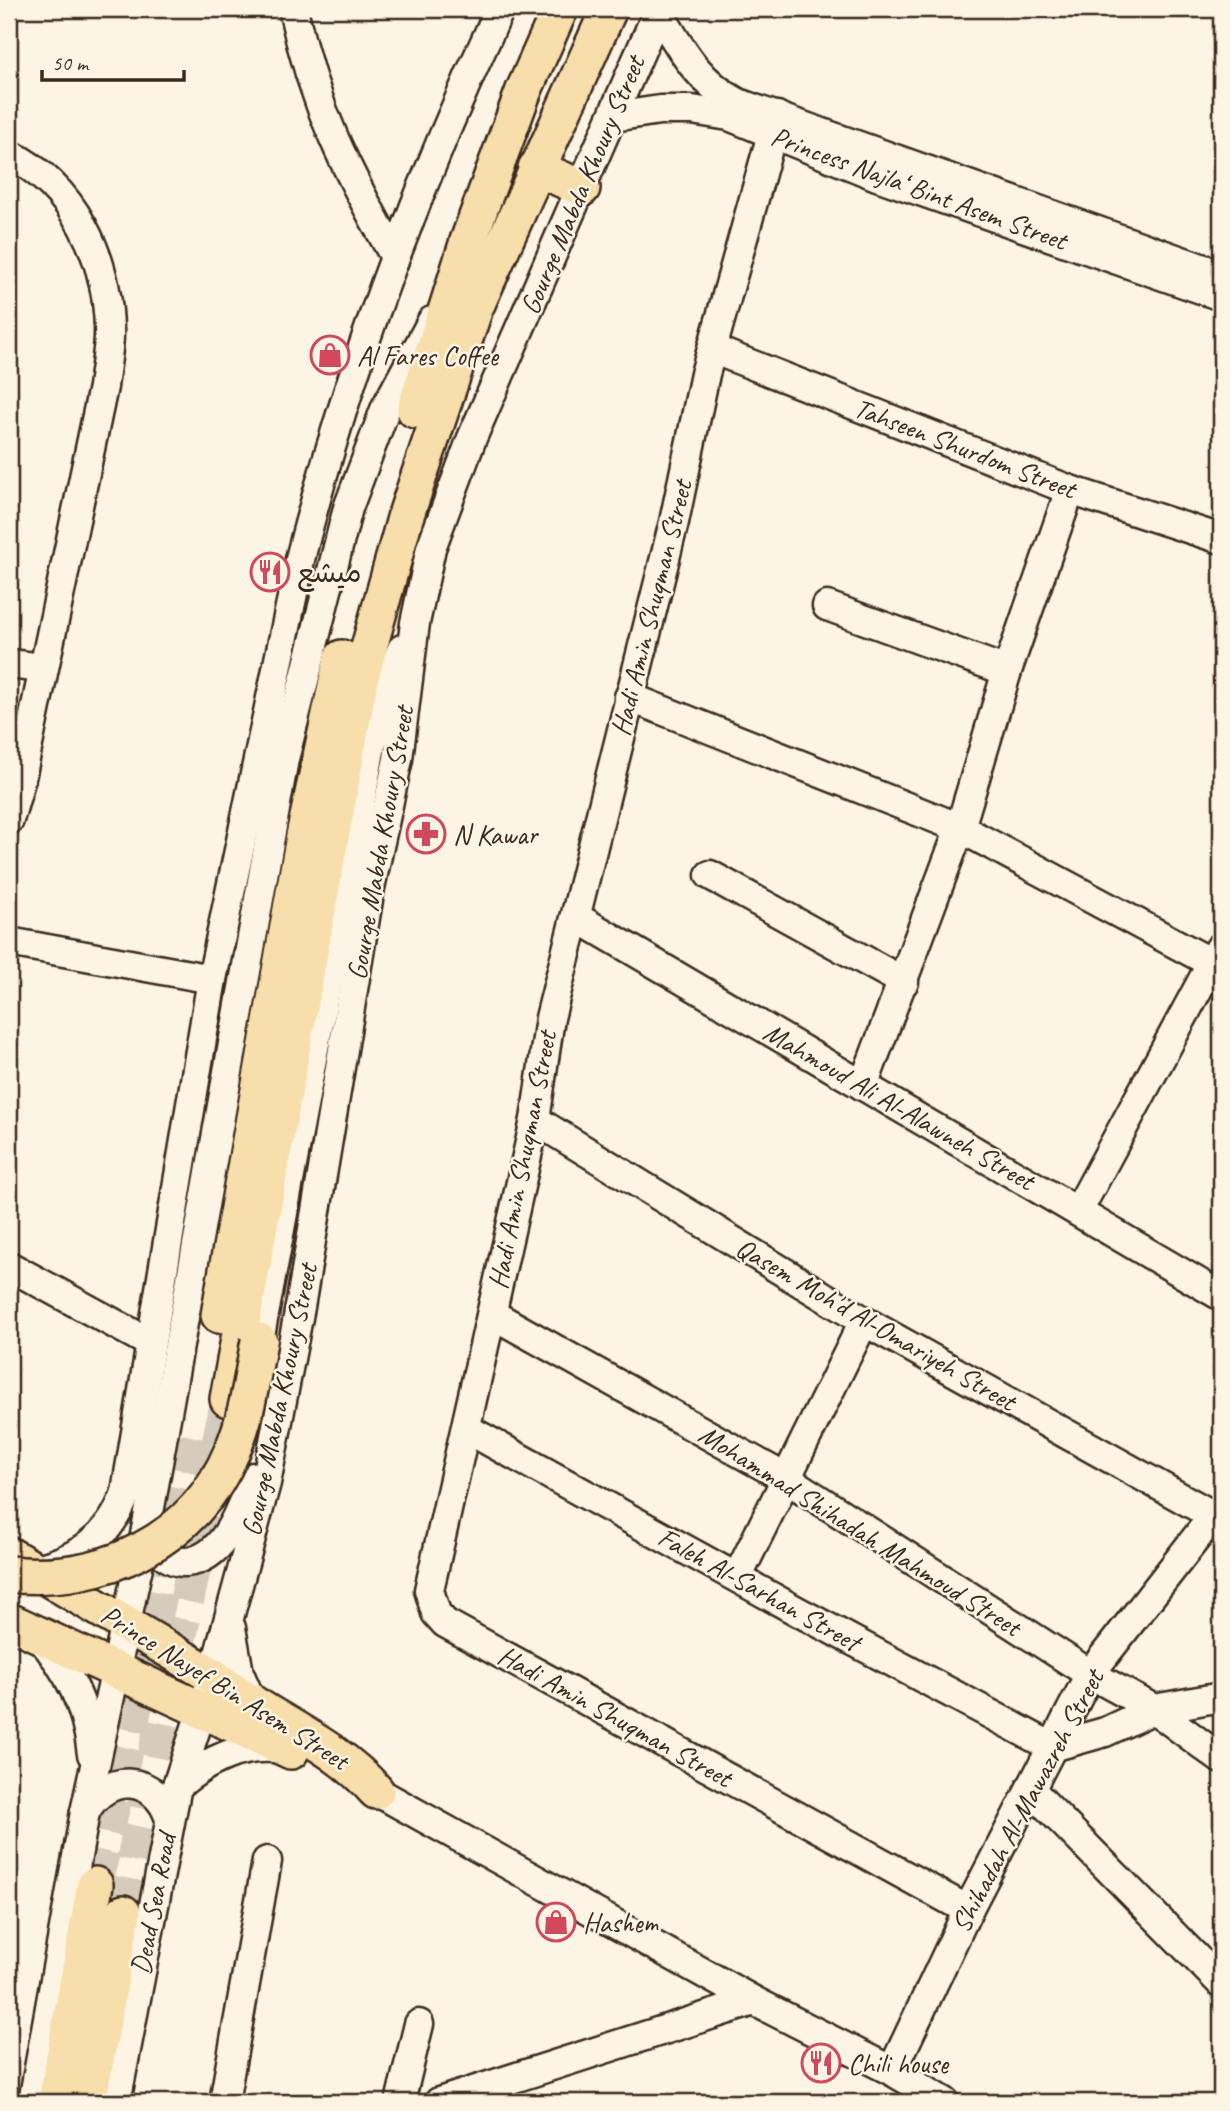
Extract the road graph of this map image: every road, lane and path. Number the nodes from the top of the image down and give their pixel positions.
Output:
1 (293, 9) edge
2 (500, 9) edge
3 (560, 9) edge
4 (609, 9) edge
5 (658, 10) edge
6 (613, 117) junction
7 (775, 125) junction
8 (9, 154) edge
9 (536, 168) junction
10 (582, 188) junction
11 (395, 257) junction
12 (457, 271) junction
13 (1221, 275) edge
14 (1221, 296) edge
15 (712, 349) junction
16 (1070, 490) junction
17 (1221, 539) edge
18 (827, 606) dead end
19 (415, 623) junction
20 (9, 664) edge
21 (43, 668) junction
22 (1007, 671) junction
23 (629, 697) junction
24 (270, 699) junction
25 (9, 820) edge
26 (960, 828) junction
27 (710, 875) dead end
28 (261, 885) junction
29 (576, 917) junction
30 (9, 942) edge
31 (1218, 959) edge
32 (212, 979) junction
33 (904, 982) junction
34 (863, 1086) junction
35 (535, 1120) junction
36 (1078, 1211) junction
37 (9, 1266) edge
38 (1221, 1296) edge
39 (300, 1307) junction
40 (492, 1314) junction
41 (864, 1321) junction
42 (259, 1341) joint
43 (150, 1343) junction
44 (467, 1429) junction
45 (787, 1479) junction
46 (1218, 1517) edge
47 (146, 1530) junction
48 (18, 1566) edge
49 (738, 1576) junction
50 (231, 1610) junction
51 (126, 1624) junction
52 (23, 1628) edge
53 (117, 1670) junction
54 (1090, 1674) junction
55 (207, 1692) junction
56 (1221, 1697) edge
57 (253, 1705) junction
58 (1154, 1709) junction
59 (1052, 1747) junction
60 (286, 1749) junction
61 (1221, 1759) edge
62 (92, 1779) junction
63 (177, 1786) junction
64 (1030, 1789) junction
65 (376, 1791) junction
66 (85, 1812) junction
67 (170, 1819) junction
68 (267, 1861) dead end
69 (95, 1885) tunnel mouth
70 (968, 1910) junction
71 (123, 1913) tunnel mouth
72 (1219, 1974) edge
73 (754, 2001) junction
74 (419, 2024) dead end
75 (892, 2071) junction
76 (33, 2102) edge
77 (56, 2102) edge
78 (88, 2102) edge
79 (116, 2102) edge
80 (224, 2102) edge
81 (400, 2102) edge
82 (439, 2102) edge
83 (945, 2102) edge

1 - 11 street
2 - 11 street
3 - 12 main road
4 - 9 main road
5 - 6 street, Gourge Mabda Khoury Street
5 - 7 street, Princess Najla‘ Bint Asem Street
6 - 7 street, Princess Najla‘ Bint Asem Street
6 - 10 street, Gourge Mabda Khoury Street
7 - 13 street, Princess Najla‘ Bint Asem Street
7 - 14 street, Princess Najla‘ Bint Asem Street
7 - 15 street, Hadi Amin Shuqman Street
8 - 21 street
9 - 10 main road
9 - 12 main road
10 - 19 street, Gourge Mabda Khoury Street
11 - 24 street
12 - 28 street
15 - 16 street, Tahseen Shurdom Street
15 - 23 street, Hadi Amin Shuqman Street
16 - 17 street, Tahseen Shurdom Street
16 - 22 street
18 - 22 street
19 - 39 street, Gourge Mabda Khoury Street
19 - 42 street
20 - 21 street
21 - 25 street
22 - 26 street
23 - 26 street
23 - 29 street, Hadi Amin Shuqman Street
24 - 28 street
24 - 32 street
26 - 31 street
26 - 33 street
27 - 33 street
28 - 47 street
29 - 34 street, Mahmoud Ali Al-Alawneh Street
29 - 35 street, Hadi Amin Shuqman Street
30 - 32 street
31 - 36 street
32 - 43 street
33 - 34 street
34 - 36 street, Mahmoud Ali Al-Alawneh Street
35 - 40 street, Hadi Amin Shuqman Street
35 - 41 street, Qasem Moh'd Al-Omariyeh Street
36 - 38 street, Mahmoud Ali Al-Alawneh Street
37 - 43 street
39 - 47 street
39 - 50 street, Gourge Mabda Khoury Street
40 - 44 street, Hadi Amin Shuqman Street
40 - 45 street, Mohammad Shihadah Mahmoud Street
41 - 45 street
41 - 46 street, Qasem Moh'd Al-Omariyeh Street
42 - 48 main road, bridge
43 - 48 street
44 - 49 street, Faleh Al-Sarhan Street
44 - 70 street, Hadi Amin Shuqman Street
45 - 49 street
45 - 54 street, Mohammad Shihadah Mahmoud Street
46 - 54 street, Shihadah Al-Mawazreh Street
47 - 51 street
48 - 51 main road, Prince Nayef Bin Asem Street
49 - 59 street, Faleh Al-Sarhan Street
50 - 55 street, Gourge Mabda Khoury Street
50 - 57 street
51 - 53 street
51 - 55 main road, Prince Nayef Bin Asem Street
52 - 53 main road, Prince Nayef Bin Asem Street
52 - 62 street
53 - 55 main road, Prince Nayef Bin Asem Street
53 - 62 street
54 - 58 street, Mohammad Shihadah Mahmoud Street
54 - 59 street, Shihadah Al-Mawazreh Street
55 - 57 main road, Prince Nayef Bin Asem Street
55 - 60 main road, Prince Nayef Bin Asem Street
55 - 63 street, Dead Sea Road
56 - 58 street
57 - 65 main road, Prince Nayef Bin Asem Street
58 - 59 street
58 - 61 street, Mohammad Shihadah Mahmoud Street
59 - 64 street, Shihadah Al-Mawazreh Street
60 - 63 street
60 - 65 main road, Prince Nayef Bin Asem Street
62 - 66 street
63 - 67 street, Dead Sea Road
64 - 70 street, Shihadah Al-Mawazreh Street
64 - 72 street
65 - 73 street
66 - 67 street
66 - 76 street
67 - 79 street, Dead Sea Road
68 - 80 street
69 - 77 main road
70 - 75 street, Shihadah Al-Mawazreh Street
71 - 78 main road, Dead Sea Road
73 - 75 street
73 - 82 street
74 - 81 street
75 - 83 street

